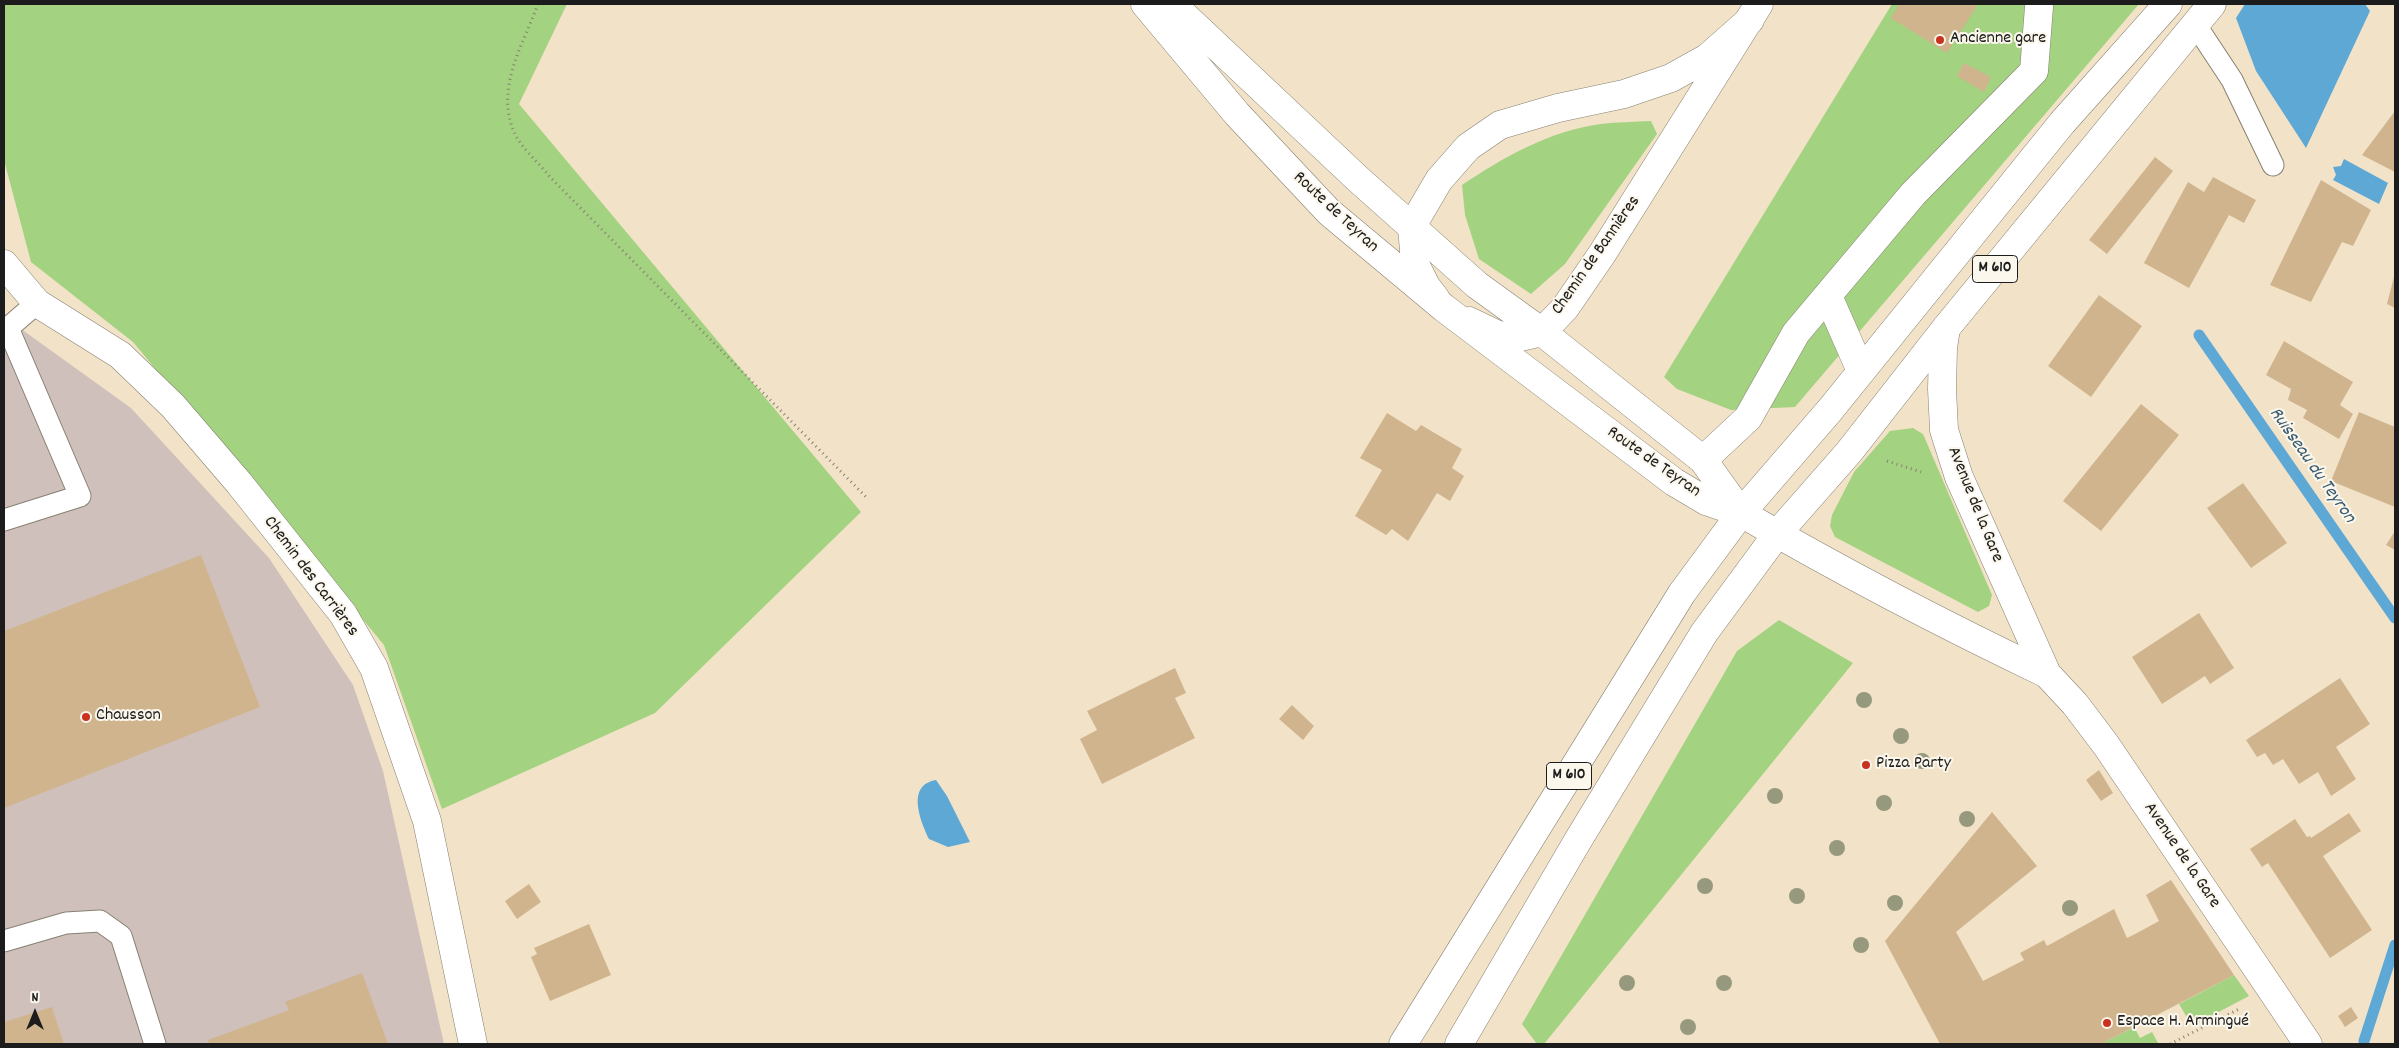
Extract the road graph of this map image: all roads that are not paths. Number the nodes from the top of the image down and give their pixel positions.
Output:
1 (1145, 4) edge
2 (1172, 4) edge
3 (2168, 4) edge
4 (2212, 4) edge
5 (2039, 7) dead end
6 (1754, 12) edge
7 (2195, 24) junction
8 (2273, 165) dead end
9 (1412, 226) junction
10 (4, 264) edge
11 (1828, 296) junction
12 (37, 303) junction
13 (1444, 308) junction
14 (6, 328) edge
15 (1946, 328) junction
16 (1542, 332) junction
17 (1861, 371) junction
18 (1703, 460) junction
19 (1741, 513) junction
20 (4, 520) edge
21 (1777, 534) junction
22 (2047, 674) junction
23 (4, 941) edge
24 (155, 1044) edge
25 (473, 1044) edge
26 (1403, 1044) edge
27 (1459, 1044) edge
28 (2308, 1044) edge

1 - 13 street, Route de Teyran
2 - 9 street, Route de Teyran
3 - 17 street, M 610
4 - 7 street, M 610
5 - 11 street
6 - 9 street, Chemin de Bannières
6 - 16 street, Chemin de Bannières
7 - 8 lane
7 - 15 street, M 610
9 - 13 street, Chemin de Bannières
9 - 16 street, Route de Teyran
10 - 12 street, Chemin des Carrières
11 - 17 street
11 - 18 street
12 - 14 lane
12 - 25 street, Chemin des Carrières
13 - 16 street, Chemin de Bannières
13 - 19 street, Route de Teyran
14 - 20 lane
15 - 21 street, M 610
15 - 22 street, Avenue de la Gare
16 - 18 street, Route de Teyran
17 - 19 street, M 610
18 - 19 street, Route de Teyran
19 - 21 street, Avenue de la Gare
19 - 26 street, M 610
21 - 22 street, Avenue de la Gare
21 - 27 street, M 610
22 - 28 street, Avenue de la Gare
23 - 24 lane

